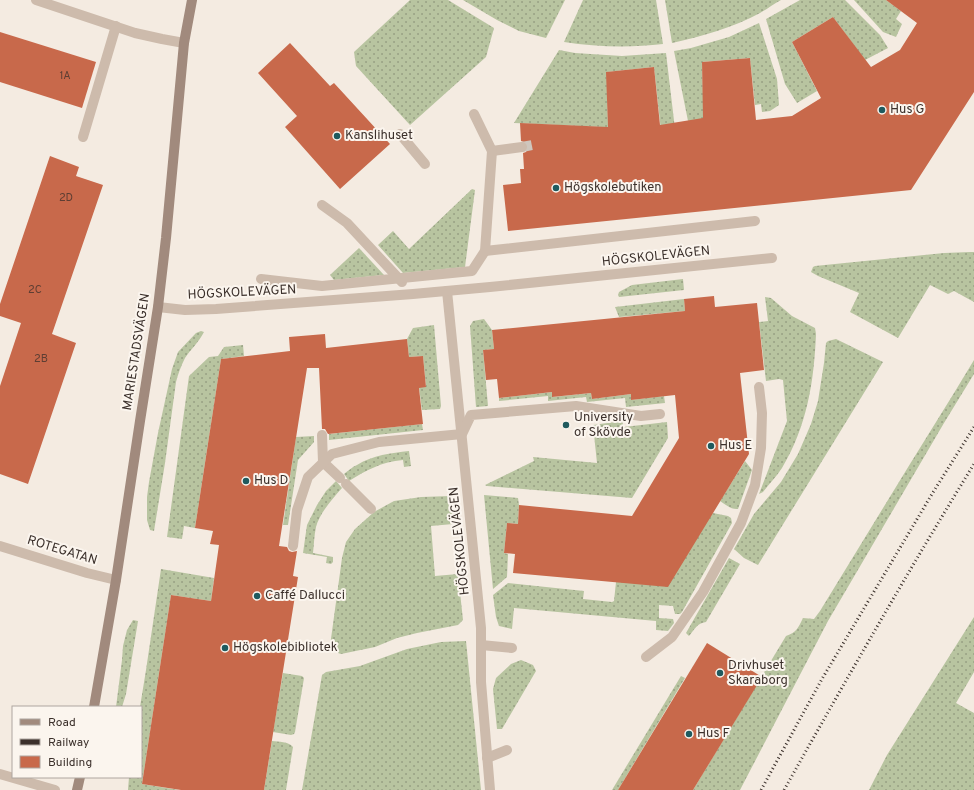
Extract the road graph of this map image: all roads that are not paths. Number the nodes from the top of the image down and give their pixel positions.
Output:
1 (36, 0) edge
2 (192, 0) edge
3 (116, 26) junction
4 (184, 43) junction
5 (474, 114) dead end
6 (400, 134) dead end
7 (83, 137) dead end
8 (522, 147) tunnel mouth
9 (492, 151) junction
10 (425, 164) dead end
11 (322, 206) dead end
12 (755, 221) dead end
13 (485, 251) junction
14 (772, 258) dead end
15 (261, 279) dead end
16 (400, 281) junction
17 (447, 291) junction
18 (158, 307) junction
19 (759, 387) dead end
20 (660, 414) dead end
21 (462, 434) junction
22 (322, 435) dead end
23 (323, 462) junction
24 (371, 509) dead end
25 (0, 546) edge
26 (293, 546) dead end
27 (116, 580) junction
28 (481, 645) junction
29 (512, 648) dead end
30 (646, 657) dead end
31 (94, 706) edge
32 (507, 750) dead end
33 (487, 758) junction
34 (0, 774) edge
35 (12, 777) edge
36 (14, 778) edge
37 (80, 778) edge
38 (55, 790) edge
39 (77, 790) edge
40 (490, 790) edge

1 - 3 street
2 - 4 street, MARIESTADSVÄGEN
3 - 4 street
3 - 7 street
4 - 18 street, MARIESTADSVÄGEN
5 - 9 street
6 - 10 street
8 - 9 street
9 - 13 street
11 - 16 street
12 - 13 street
13 - 16 street
14 - 17 street, HÖGSKOLEVÄGEN
15 - 16 street
17 - 18 street, HÖGSKOLEVÄGEN
17 - 21 street, HÖGSKOLEVÄGEN
18 - 27 street, MARIESTADSVÄGEN
19 - 30 street
20 - 21 street
21 - 23 street
21 - 28 street, HÖGSKOLEVÄGEN
22 - 23 street
23 - 24 street
23 - 26 street
25 - 27 street, ROTEGATAN
27 - 31 street, MARIESTADSVÄGEN
28 - 29 street
28 - 33 street, HÖGSKOLEVÄGEN
32 - 33 street
33 - 40 street, HÖGSKOLEVÄGEN
34 - 35 street
36 - 38 street
37 - 39 street

